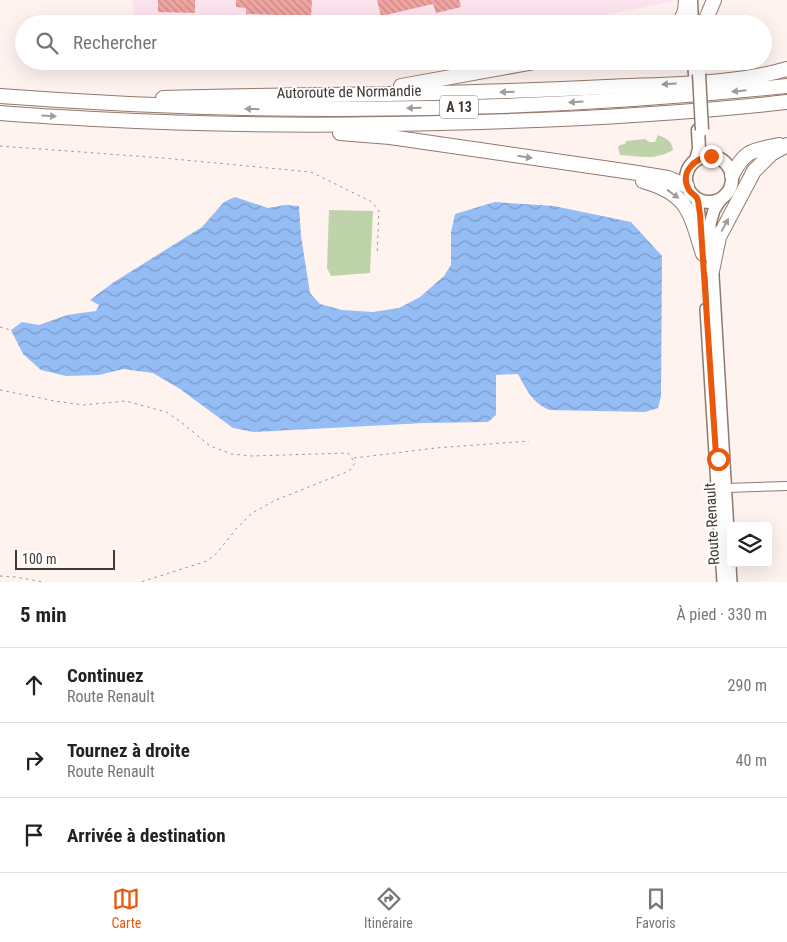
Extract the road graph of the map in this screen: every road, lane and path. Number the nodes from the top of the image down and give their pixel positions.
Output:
1 (686, 0) edge
2 (691, 0) edge
3 (698, 0) edge
4 (714, 0) edge
5 (683, 15) edge
6 (692, 15) edge
7 (698, 15) edge
8 (708, 15) edge
9 (787, 69) edge
10 (491, 70) edge
11 (697, 70) edge
12 (787, 86) edge
13 (310, 94) junction
14 (0, 96) edge
15 (787, 102) edge
16 (131, 104) junction
17 (0, 113) edge
18 (316, 125) junction
19 (700, 130) junction
20 (787, 144) edge
21 (0, 146) edge
22 (711, 156) junction
23 (696, 160) junction
24 (583, 166) junction
25 (732, 175) junction
26 (687, 186) junction
27 (697, 198) junction
28 (722, 198) junction
29 (703, 254) junction
30 (377, 255) dead end
31 (712, 271) junction
32 (0, 327) edge
33 (11, 330) dead end
34 (0, 390) edge
35 (529, 441) dead end
36 (716, 455) junction
37 (353, 458) junction
38 (787, 486) edge
39 (726, 488) junction
40 (0, 576) edge
41 (43, 582) edge
42 (141, 582) edge
43 (723, 582) edge
44 (732, 582) edge

1 - 5 highway
2 - 6 main road
3 - 7 main road
4 - 8 highway
9 -> 13 highway
10 - 13 highway
11 - 19 main road
12 -> 16 highway, Autoroute de Normandie / A 13
13 - 16 highway
14 - 16 highway, Autoroute de Normandie / A 13
15 - 18 highway, Autoroute de Normandie / A 13
17 -> 18 highway, Autoroute de Normandie / A 13
18 -> 24 highway
19 - 22 main road
19 - 23 main road
20 - 25 highway
31 -> 20 highway
21 - 30 path
22 - 23 main road
22 - 25 main road
23 - 26 main road
24 - 26 highway
24 -> 29 highway
25 - 28 main road, Route Renault
26 - 27 main road
27 - 28 main road
27 - 29 street, Route Renault
28 - 31 street, Route Renault
29 - 36 street, Route Renault
31 - 39 street, Route Renault
32 - 33 path
34 - 37 path
35 - 37 path
36 - 39 street
36 - 43 street, Route Renault
37 - 42 path
38 - 39 street
39 - 44 street, Route Renault
40 - 41 path

